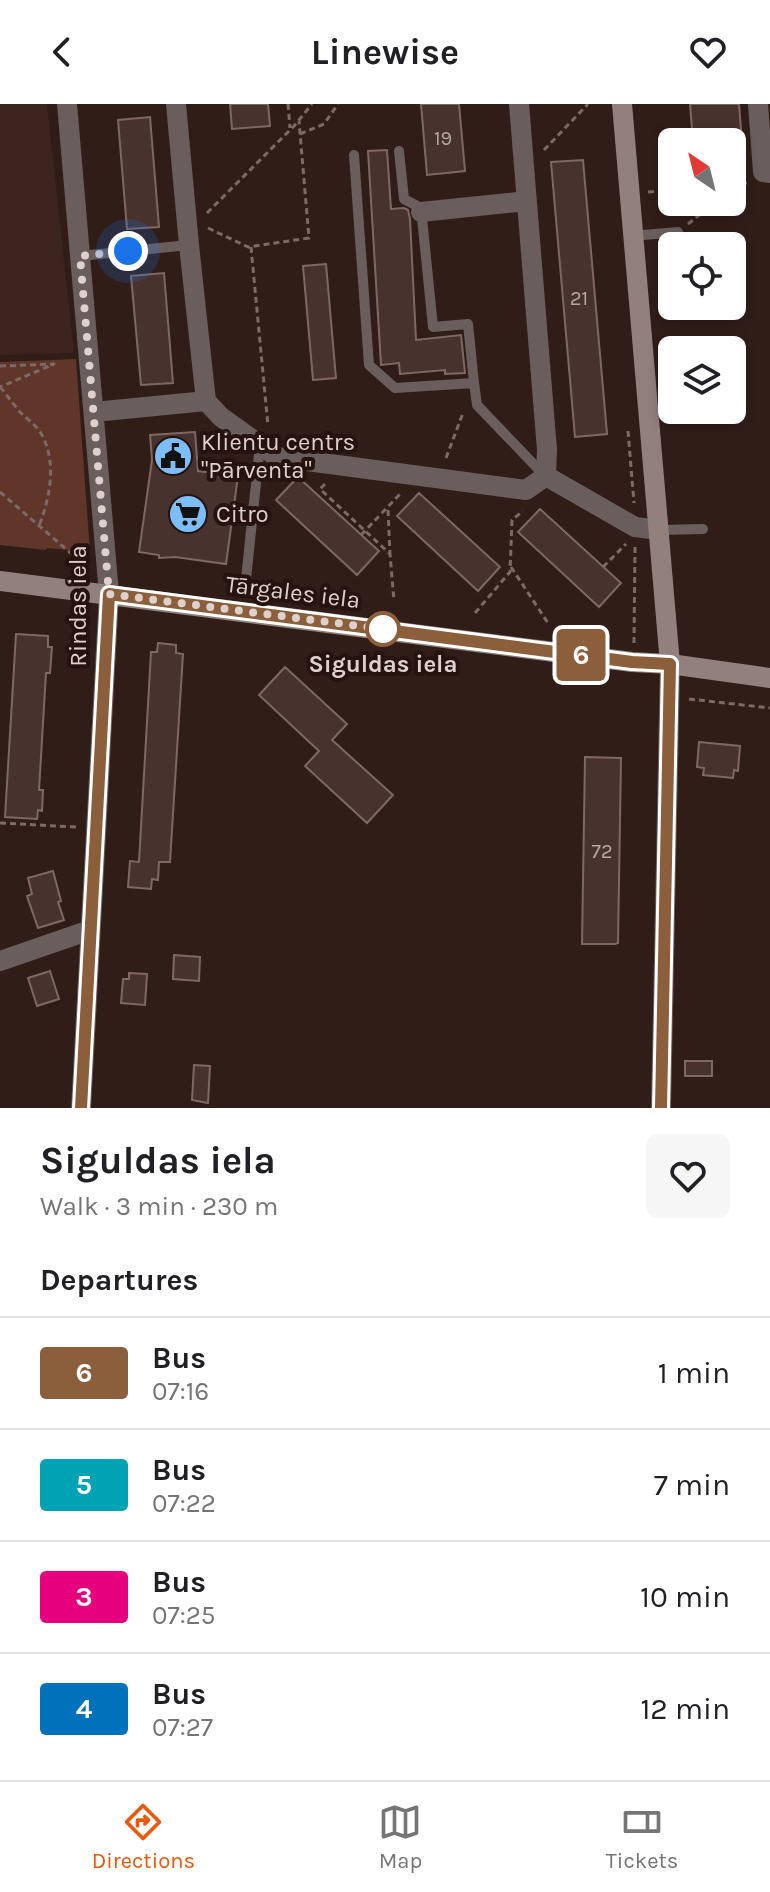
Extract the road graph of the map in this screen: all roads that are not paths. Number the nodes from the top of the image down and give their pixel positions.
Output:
1 (67, 104) edge
2 (176, 104) edge
3 (519, 104) edge
4 (622, 104) edge
5 (758, 104) edge
6 (399, 151) dead end
7 (354, 155) dead end
8 (770, 173) edge
9 (527, 201) junction
10 (421, 212) junction
11 (191, 233) junction
12 (658, 234) edge
13 (632, 236) junction
14 (80, 256) junction
15 (475, 388) junction
16 (206, 401) junction
17 (94, 412) junction
18 (265, 448) junction
19 (546, 476) junction
20 (703, 529) dead end
21 (659, 530) junction
22 (246, 579) dead end
23 (0, 581) edge
24 (109, 594) junction
25 (670, 664) junction
26 (770, 678) edge
27 (90, 930) junction
28 (0, 961) edge
29 (81, 1108) edge
30 (661, 1108) edge

1 - 14 street, Rindas iela
2 - 11 street
3 - 9 street
4 - 13 street
5 - 8 street
6 - 10 lane
7 - 15 lane
9 - 10 street
9 - 19 street
10 - 15 lane
11 - 14 lane
11 - 16 street
12 - 13 lane
13 - 21 street
14 - 17 street, Rindas iela
15 - 19 lane
16 - 17 street
16 - 18 street
17 - 24 street, Rindas iela
18 - 19 street
18 - 22 lane
19 - 21 street
20 - 21 lane
21 - 25 street
23 - 24 street, Tārgales iela
24 - 25 street, Tārgales iela
24 - 27 street, Rindas iela
25 - 26 street, Tārgales iela
25 - 30 street
27 - 28 street
27 - 29 street, Rindas iela

